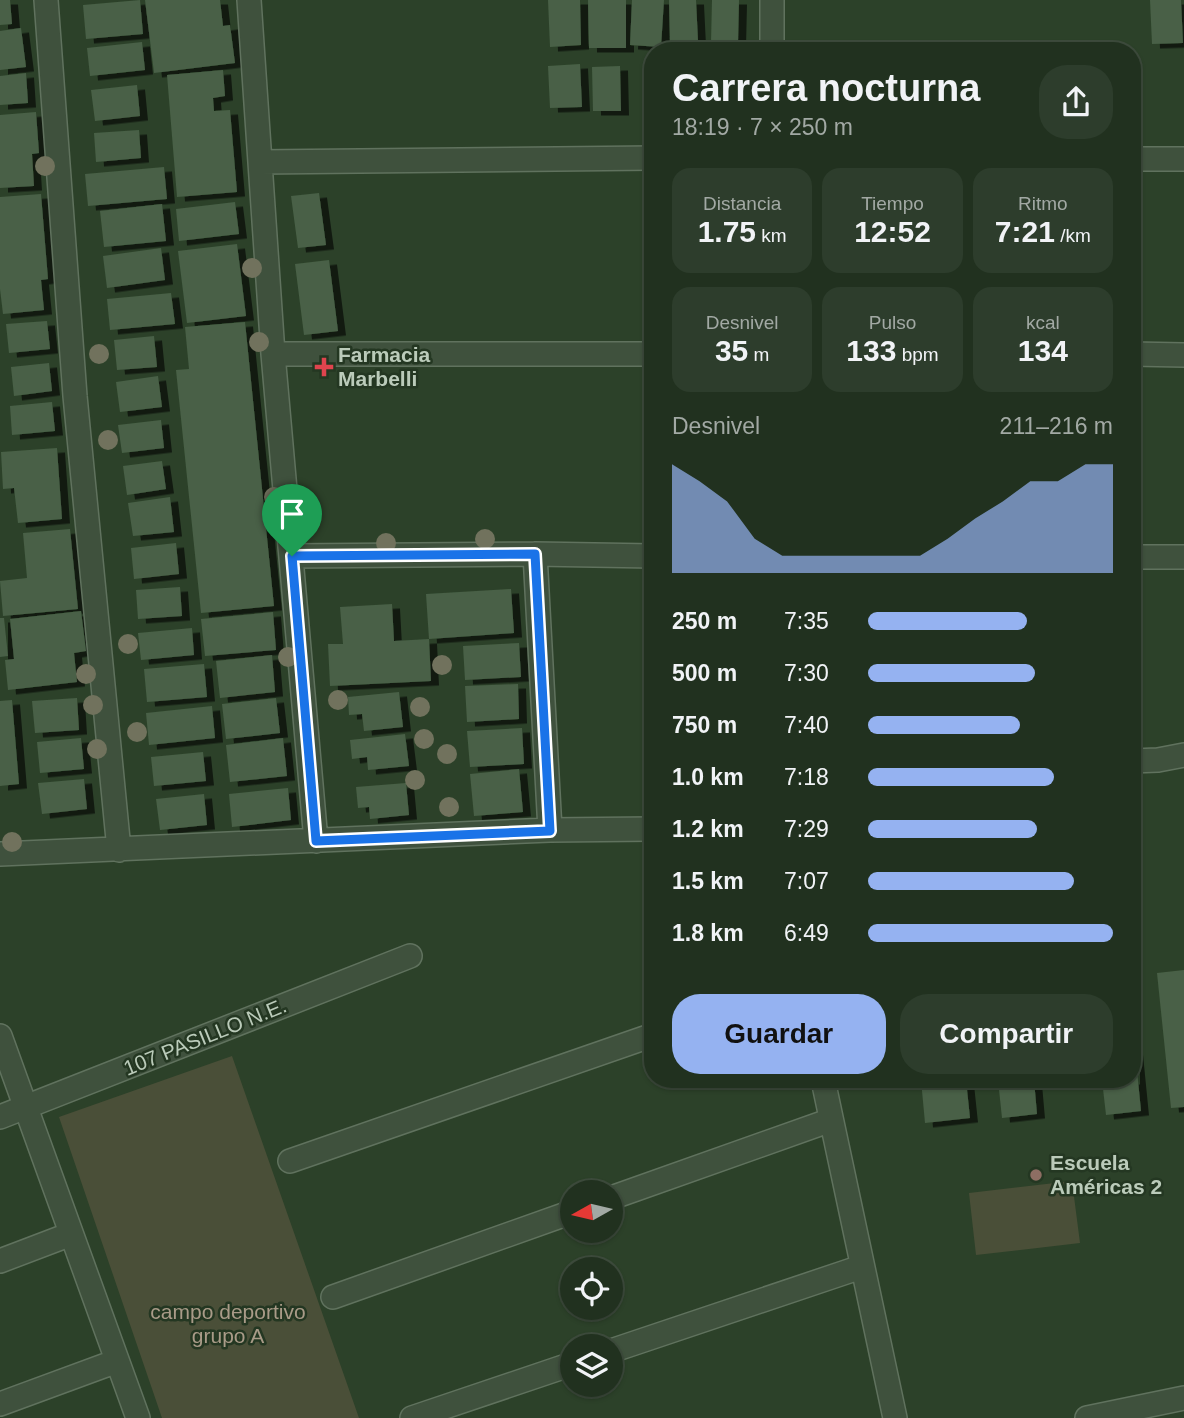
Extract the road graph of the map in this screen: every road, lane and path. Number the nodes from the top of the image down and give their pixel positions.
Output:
1 (46, 0) edge
2 (249, 0) edge
3 (772, 0) edge
4 (772, 42) edge
5 (644, 158) edge
6 (1141, 159) edge
7 (1184, 159) edge
8 (260, 162) junction
9 (273, 354) junction
10 (644, 354) edge
11 (1141, 354) edge
12 (1184, 355) edge
13 (535, 554) junction
14 (292, 556) junction
15 (644, 556) edge
16 (1184, 556) edge
17 (1141, 557) edge
18 (1184, 755) edge
19 (1141, 761) edge
20 (644, 830) edge
21 (550, 831) junction
22 (316, 841) junction
23 (119, 850) junction
24 (0, 854) edge
25 (410, 956) dead end
26 (0, 1036) edge
27 (644, 1038) edge
28 (825, 1088) edge
29 (26, 1108) junction
30 (0, 1117) edge
31 (831, 1120) junction
32 (290, 1161) dead end
33 (623, 1194) edge
34 (560, 1216) edge
35 (71, 1234) junction
36 (0, 1261) edge
37 (862, 1267) junction
38 (333, 1297) dead end
39 (623, 1347) edge
40 (117, 1361) junction
41 (560, 1368) edge
42 (0, 1404) edge
43 (1170, 1406) edge
44 (138, 1418) edge
45 (412, 1418) edge
46 (895, 1418) edge
47 (1087, 1418) edge

1 - 23 street
2 - 8 street
3 - 4 street
5 - 8 street
6 - 7 street
8 - 9 street
9 - 10 street
9 - 14 street
11 - 12 street
13 - 14 street
13 - 15 street
13 - 21 street
14 - 22 street
16 - 17 street
18 - 19 street
20 - 21 street
21 - 22 street
22 - 23 street
23 - 24 street
25 - 29 street, 107 PASILLO N.E.
26 - 29 street
27 - 32 street
28 - 31 street
29 - 30 street, 107 PASILLO N.E.
29 - 35 street
31 - 33 street
31 - 37 street
34 - 38 street
35 - 36 street
35 - 40 street
37 - 39 street
37 - 46 street
40 - 42 street
40 - 44 street
41 - 45 street
43 - 47 street

